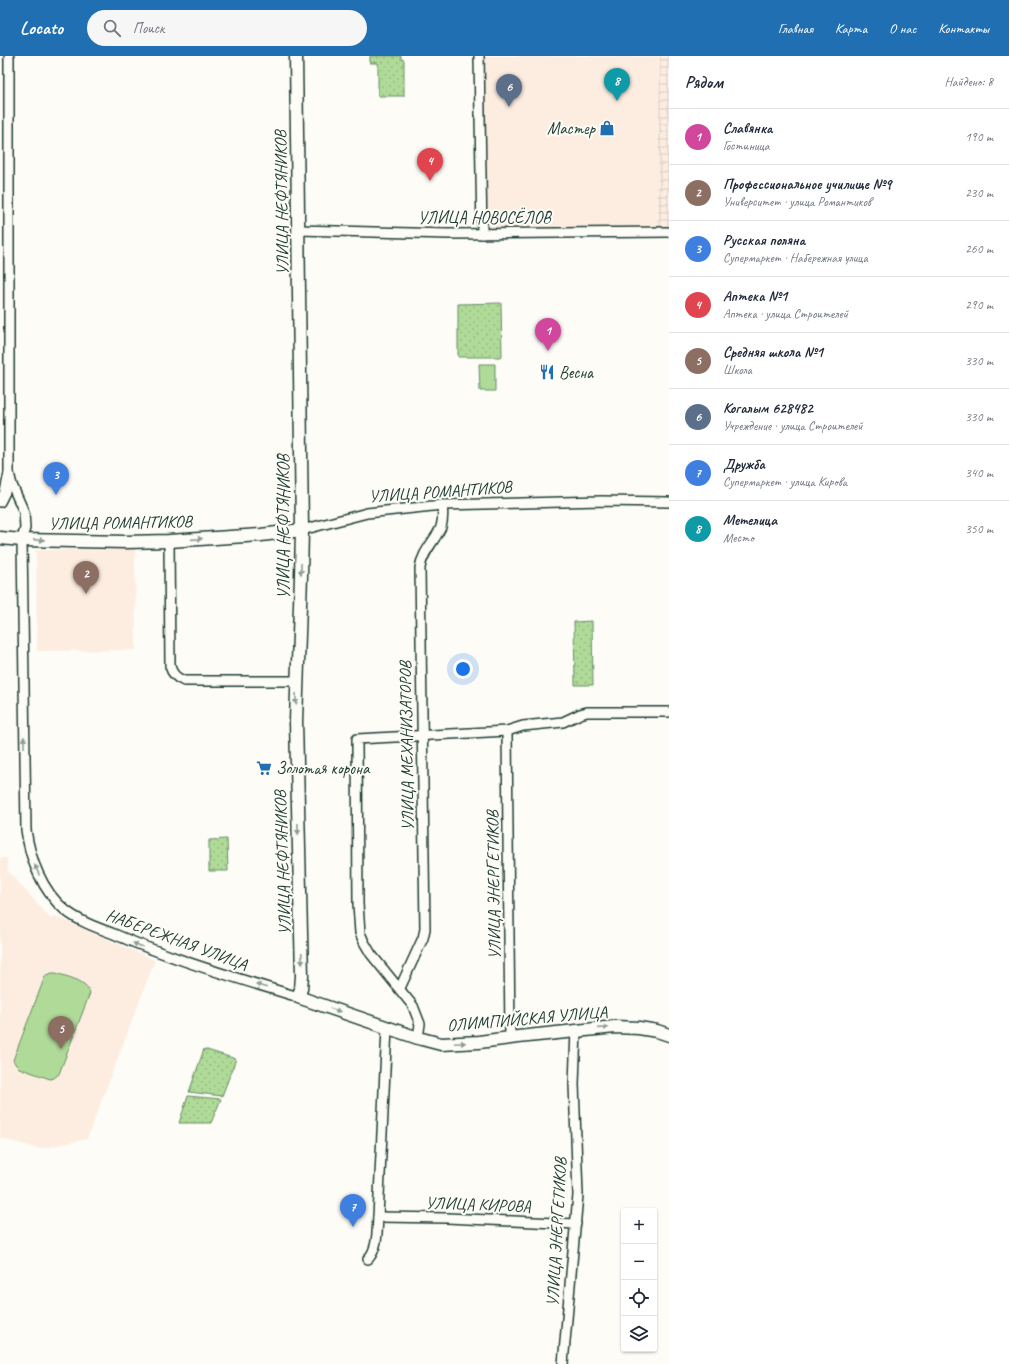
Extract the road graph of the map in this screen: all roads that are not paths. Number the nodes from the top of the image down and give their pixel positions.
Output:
1 (9, 56) edge
2 (296, 56) edge
3 (479, 56) edge
4 (299, 230) junction
5 (669, 232) edge
6 (482, 234) junction
7 (9, 473) junction
8 (0, 502) edge
9 (669, 502) edge
10 (442, 505) junction
11 (302, 530) junction
12 (0, 538) edge
13 (22, 540) junction
14 (169, 541) junction
15 (297, 681) junction
16 (669, 712) edge
17 (507, 732) junction
18 (422, 737) junction
19 (400, 988) junction
20 (298, 997) junction
21 (387, 1028) junction
22 (576, 1030) junction
23 (669, 1035) edge
24 (418, 1038) junction
25 (510, 1038) junction
26 (378, 1217) junction
27 (576, 1224) junction
28 (368, 1259) dead end
29 (563, 1364) edge

1 - 7 street, НАБЕРЕЖНАЯ УЛИЦА
2 - 4 street, УЛИЦА НЕФТЯНИКОВ
3 - 6 street
4 - 6 street, УЛИЦА НОВОСЁЛОВ
4 - 11 street, УЛИЦА НЕФТЯНИКОВ
5 - 6 street, УЛИЦА НОВОСЁЛОВ
7 - 8 street, НАБЕРЕЖНАЯ УЛИЦА
7 - 13 street, НАБЕРЕЖНАЯ УЛИЦА
9 - 10 street, УЛИЦА РОМАНТИКОВ
10 - 11 street, УЛИЦА РОМАНТИКОВ
10 - 18 street, УЛИЦА МЕХАНИЗАТОРОВ
14 -> 11 street, УЛИЦА РОМАНТИКОВ
11 -> 15 street, УЛИЦА НЕФТЯНИКОВ
12 - 13 street, УЛИЦА РОМАНТИКОВ
13 -> 14 street, УЛИЦА РОМАНТИКОВ
20 -> 13 street, НАБЕРЕЖНАЯ УЛИЦА
14 - 15 street
15 -> 20 street, УЛИЦА НЕФТЯНИКОВ
16 - 17 street
17 - 18 street
17 - 25 street, УЛИЦА ЭНЕРГЕТИКОВ
18 - 19 street, УЛИЦА МЕХАНИЗАТОРОВ
18 - 19 street
19 - 24 street
20 -> 21 street, ОЛИМПИЙСКАЯ УЛИЦА
21 - 24 street, ОЛИМПИЙСКАЯ УЛИЦА
21 - 26 street
22 -> 23 street, ОЛИМПИЙСКАЯ УЛИЦА
22 - 25 street, ОЛИМПИЙСКАЯ УЛИЦА
22 - 27 street, УЛИЦА ЭНЕРГЕТИКОВ
24 -> 25 street, ОЛИМПИЙСКАЯ УЛИЦА
26 - 27 street, УЛИЦА КИРОВА
26 - 28 street
27 - 29 street, УЛИЦА ЭНЕРГЕТИКОВ

